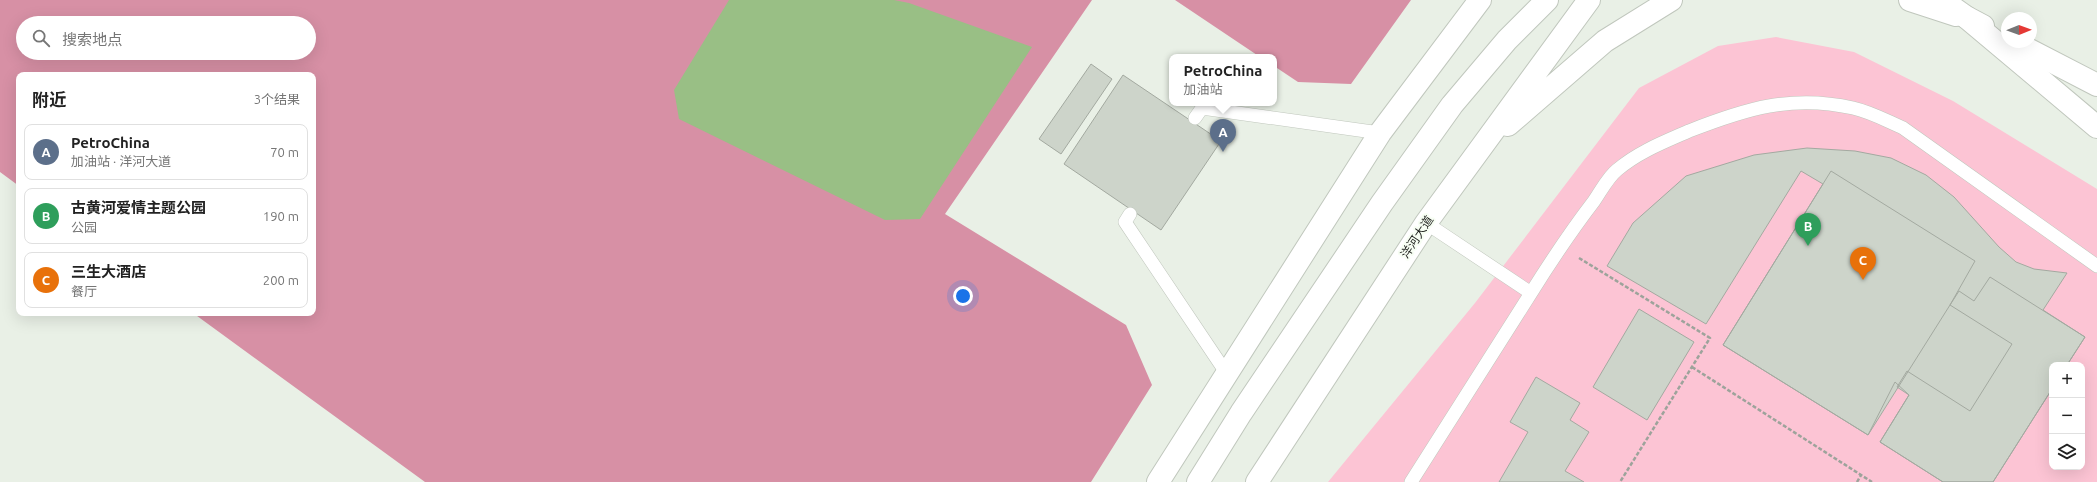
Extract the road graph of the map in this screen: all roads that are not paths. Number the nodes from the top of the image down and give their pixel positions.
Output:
1 (1480, 0) edge
2 (1547, 0) edge
3 (1589, 0) edge
4 (1671, 0) edge
5 (1910, 0) edge
6 (1942, 0) edge
7 (1966, 18) junction
8 (2001, 36) edge
9 (2026, 48) edge
10 (2097, 85) edge
11 (1195, 118) dead end
12 (2097, 127) edge
13 (1380, 133) junction
14 (1479, 150) junction
15 (1130, 214) dead end
16 (1426, 223) junction
17 (2097, 266) edge
18 (1531, 293) junction
19 (1226, 374) junction
20 (1158, 482) edge
21 (1198, 482) edge
22 (1256, 482) edge
23 (1412, 482) edge

1 - 13 main road
2 - 21 main road
3 - 14 main road, 洋河大道
4 - 14 main road
5 - 7 main road
6 - 7 main road
7 - 8 main road
7 - 12 main road
9 - 10 main road
11 - 13 lane
13 - 19 main road
14 - 16 main road, 洋河大道
15 - 19 lane
16 - 18 lane
16 - 22 main road, 洋河大道
17 - 18 lane
18 - 23 lane
19 - 20 main road

